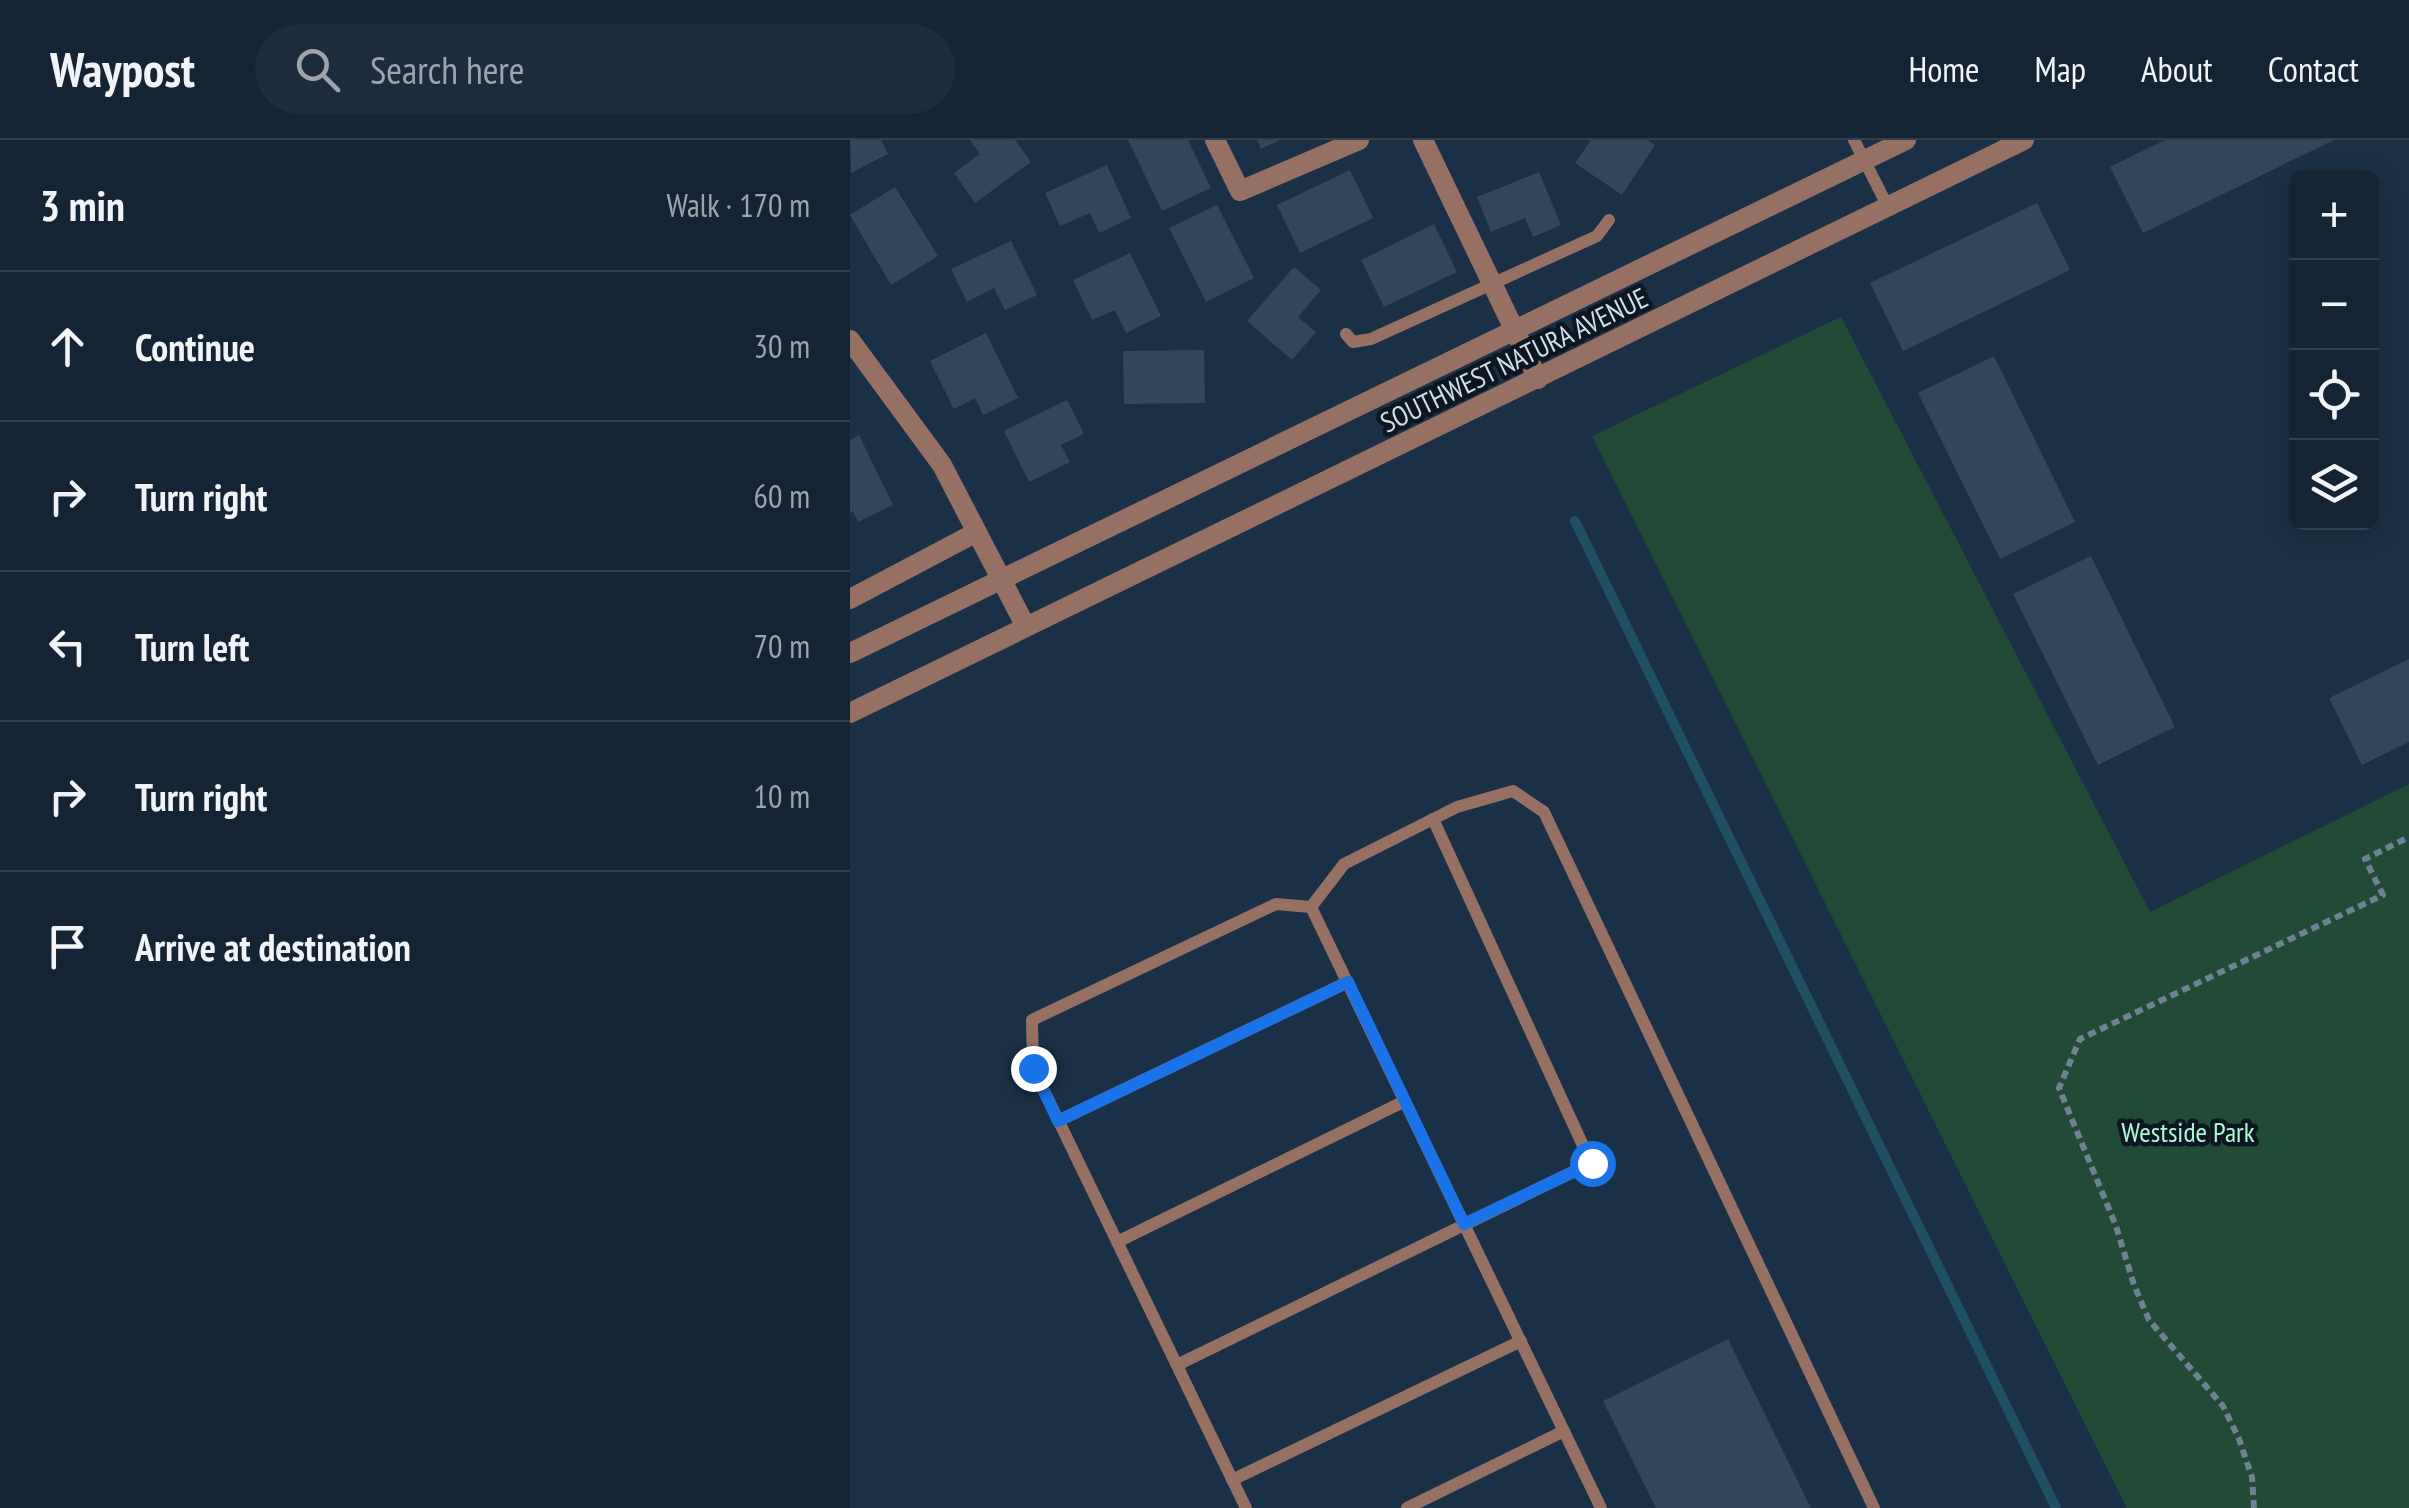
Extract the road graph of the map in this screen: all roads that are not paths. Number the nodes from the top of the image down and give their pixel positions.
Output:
1 (1215, 140) edge
2 (1359, 140) edge
3 (1423, 140) edge
4 (1854, 140) edge
5 (1906, 140) edge
6 (2024, 140) edge
7 (1865, 160) junction
8 (1888, 207) junction
9 (1608, 220) dead end
10 (1492, 284) junction
11 (1514, 329) junction
12 (1346, 334) dead end
13 (850, 340) edge
14 (1538, 379) junction
15 (977, 532) junction
16 (1001, 579) junction
17 (850, 599) edge
18 (1026, 627) junction
19 (850, 653) edge
20 (850, 713) edge
21 (1433, 819) junction
22 (1311, 906) junction
23 (1348, 982) junction
24 (1405, 1101) junction
25 (1058, 1121) junction
26 (1464, 1224) junction
27 (1117, 1242) junction
28 (1521, 1341) junction
29 (1177, 1365) junction
30 (1564, 1431) junction
31 (1232, 1480) junction
32 (1246, 1508) edge
33 (1408, 1508) edge
34 (1601, 1508) edge
35 (1874, 1508) edge

1 - 2 street
3 - 10 street
4 - 7 lane
5 - 7 street, SOUTHWEST NATURA AVENUE
6 - 8 street, SOUTHWEST NATURA AVENUE
7 - 8 lane
7 - 11 street, SOUTHWEST NATURA AVENUE
8 - 14 street, SOUTHWEST NATURA AVENUE
9 - 10 lane
10 - 11 street
10 - 12 lane
11 - 14 street
11 - 16 street, SOUTHWEST NATURA AVENUE
13 - 15 street
14 - 18 street, SOUTHWEST NATURA AVENUE
15 - 16 street
15 - 17 street
16 - 18 street
16 - 19 street, SOUTHWEST NATURA AVENUE
18 - 20 street, SOUTHWEST NATURA AVENUE
21 - 22 lane
21 - 26 lane
21 - 35 lane
22 - 23 lane
22 - 25 lane
23 - 24 lane
23 - 25 lane
24 - 26 lane
24 - 27 lane
25 - 27 lane
26 - 28 lane
26 - 29 lane
27 - 29 lane
28 - 30 lane
28 - 31 lane
29 - 31 lane
30 - 33 lane
30 - 34 lane
31 - 32 lane

